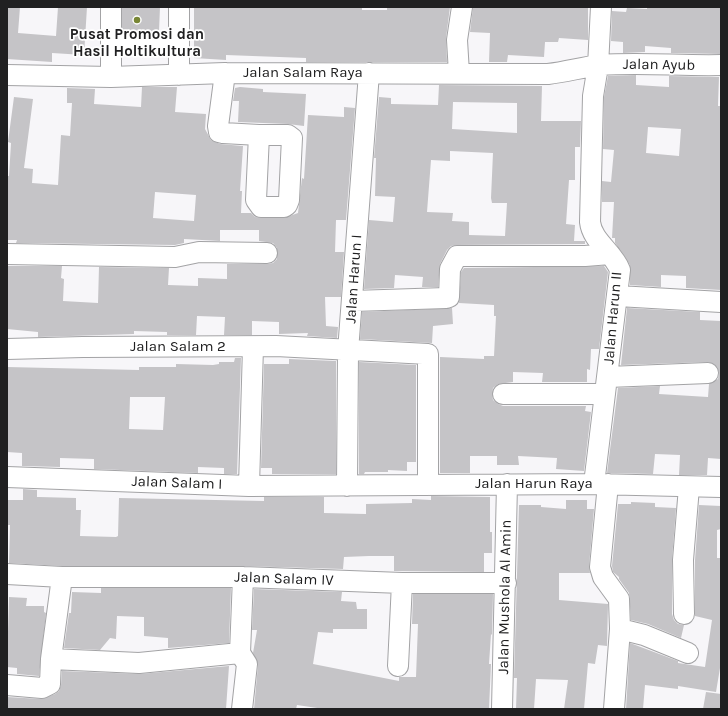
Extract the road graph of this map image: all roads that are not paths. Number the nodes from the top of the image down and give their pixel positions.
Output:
1 (111, 7) edge
2 (179, 7) edge
3 (462, 7) edge
4 (601, 7) edge
5 (178, 42) junction
6 (111, 44) junction
7 (721, 65) edge
8 (598, 66) junction
9 (369, 73) junction
10 (459, 73) junction
11 (179, 74) junction
12 (225, 74) junction
13 (7, 75) edge
14 (111, 77) junction
15 (259, 135) dead end
16 (267, 253) dead end
17 (7, 254) edge
18 (610, 254) junction
19 (618, 296) junction
20 (353, 301) junction
21 (721, 302) edge
22 (253, 347) junction
23 (7, 349) edge
24 (348, 351) junction
25 (708, 373) dead end
26 (607, 386) junction
27 (503, 394) dead end
28 (7, 477) edge
29 (428, 484) junction
30 (507, 484) junction
31 (601, 484) junction
32 (249, 486) junction
33 (347, 486) junction
34 (689, 486) junction
35 (721, 486) edge
36 (7, 574) edge
37 (62, 577) junction
38 (243, 577) junction
39 (402, 583) junction
40 (506, 583) junction
41 (684, 614) dead end
42 (620, 629) junction
43 (240, 653) junction
44 (688, 653) dead end
45 (51, 659) junction
46 (398, 666) dead end
47 (7, 685) edge
48 (242, 709) edge
49 (502, 709) edge
50 (614, 709) edge

1 - 6 street
2 - 5 street
3 - 10 street
4 - 8 street, Jalan Harun II
5 - 6 street
5 - 11 street
6 - 14 street
7 - 8 street, Jalan Ayub
8 - 10 street, Jalan Salam Raya
8 - 18 street, Jalan Harun II
9 - 10 street, Jalan Salam Raya
9 - 12 street, Jalan Salam Raya
9 - 20 street, Jalan Harun I
11 - 12 street, Jalan Salam Raya
11 - 14 street, Jalan Salam Raya
12 - 15 street
13 - 14 street, Jalan Salam Raya
16 - 17 street
18 - 19 street, Jalan Harun II
18 - 20 street
19 - 21 street
19 - 26 street, Jalan Harun II
20 - 24 street, Jalan Harun I
22 - 23 street, Jalan Salam 2
22 - 24 street, Jalan Salam 2
22 - 32 street
24 - 29 street, Jalan Salam 2
24 - 33 street, Jalan Harun I
25 - 26 street
26 - 27 street
26 - 31 street, Jalan Harun II
28 - 32 street, Jalan Salam I
29 - 30 street, Jalan Harun Raya
29 - 33 street, Jalan Harun Raya
30 - 31 street, Jalan Harun Raya
30 - 40 street, Jalan Mushola Al Amin
31 - 34 street, Jalan Harun Raya
31 - 42 street, Jalan Harun II
32 - 33 street, Jalan Salam I
34 - 35 street, Jalan Harun Raya
34 - 41 street
36 - 37 street, Jalan Salam IV
37 - 38 street, Jalan Salam IV
37 - 45 street
38 - 39 street, Jalan Salam IV
38 - 43 street
39 - 40 street, Jalan Salam IV
39 - 46 street
40 - 49 street, Jalan Mushola Al Amin
42 - 44 street
42 - 50 street, Jalan Harun II
43 - 45 street
43 - 48 street
45 - 47 street

